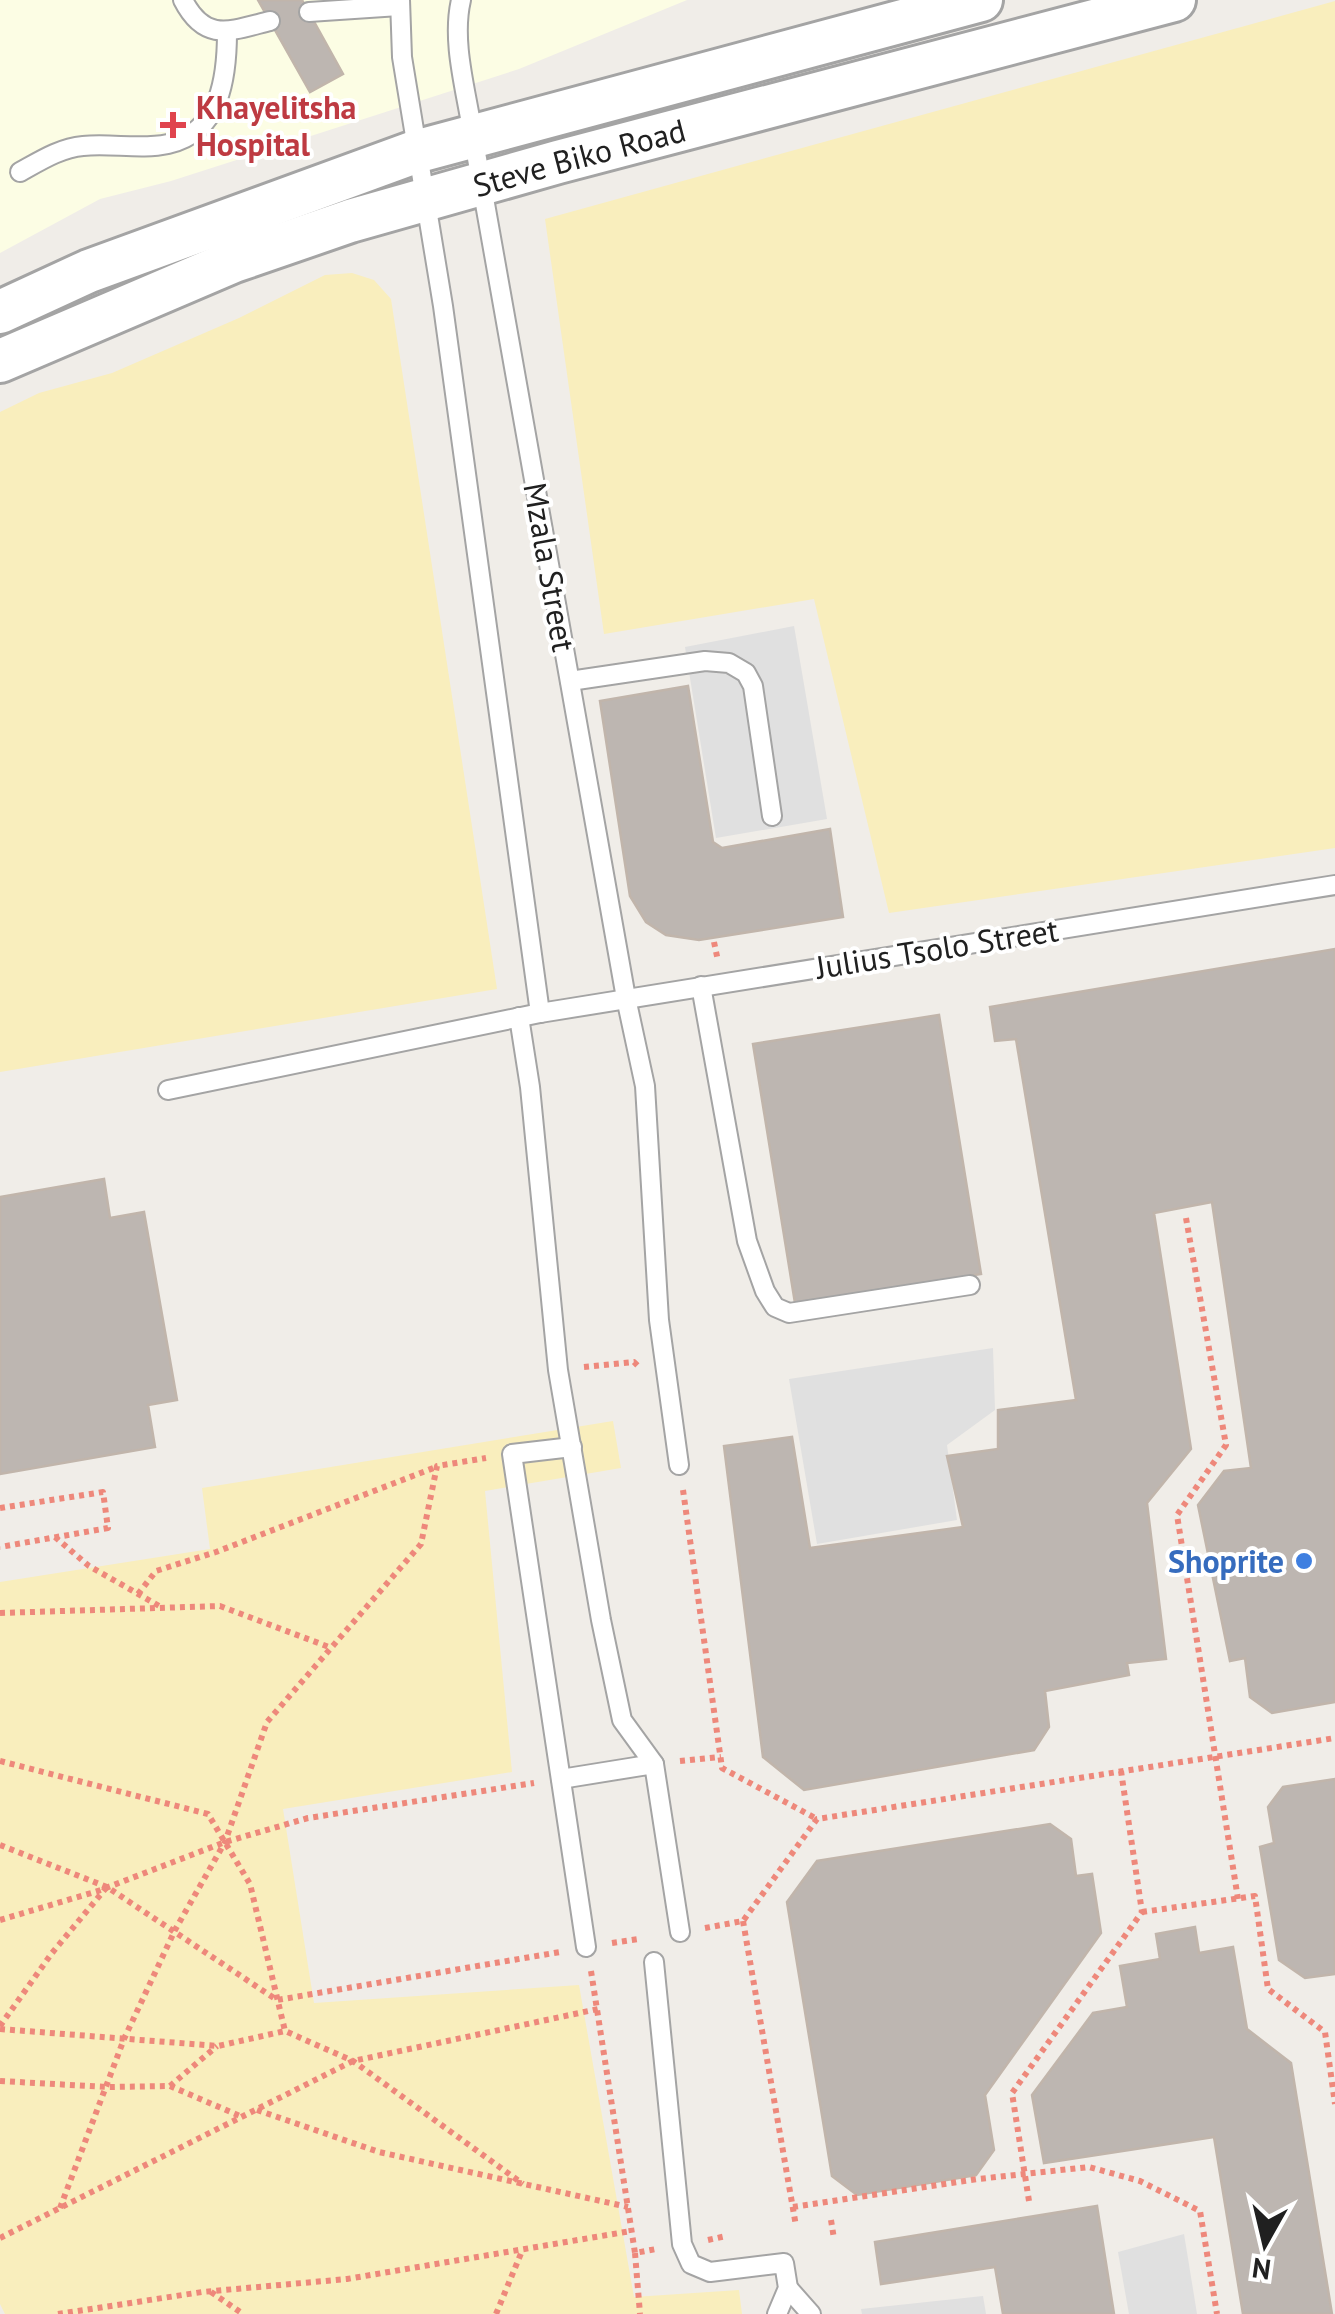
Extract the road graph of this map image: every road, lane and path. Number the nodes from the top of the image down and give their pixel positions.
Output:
1 (183, 0) edge
2 (461, 0) edge
3 (981, 0) edge
4 (1174, 0) edge
5 (400, 3) edge
6 (309, 12) dead end
7 (270, 21) dead end
8 (227, 32) junction
9 (474, 136) junction
10 (416, 152) junction
11 (20, 172) dead end
12 (482, 184) junction
13 (425, 200) junction
14 (0, 312) edge
15 (0, 361) edge
16 (570, 681) junction
17 (772, 816) dead end
18 (1335, 885) edge
19 (702, 986) junction
20 (626, 998) junction
21 (540, 1013) junction
22 (518, 1017) junction
23 (168, 1090) dead end
24 (1186, 1218) dead end
25 (970, 1284) dead end
26 (558, 1370) junction
27 (669, 1402) junction
28 (572, 1446) junction
29 (512, 1454) junction
30 (437, 1466) junction
31 (679, 1466) joint
32 (0, 1508) edge
33 (55, 1537) junction
34 (0, 1547) edge
35 (138, 1594) junction
36 (162, 1608) junction
37 (0, 1613) edge
38 (329, 1648) junction
39 (1335, 1738) edge
40 (721, 1757) junction
41 (1216, 1757) junction
42 (0, 1762) edge
43 (654, 1764) junction
44 (1121, 1771) junction
45 (561, 1779) junction
46 (817, 1818) junction
47 (225, 1842) junction
48 (0, 1845) edge
49 (107, 1888) junction
50 (1238, 1899) junction
51 (1142, 1912) junction
52 (0, 1920) edge
53 (742, 1921) junction
54 (175, 1930) junction
55 (680, 1932) junction
56 (586, 1947) junction
57 (654, 1962) dead end
58 (278, 2000) junction
59 (598, 2009) junction
60 (0, 2027) edge
61 (284, 2030) junction
62 (124, 2038) junction
63 (218, 2046) junction
64 (353, 2061) junction
65 (0, 2082) edge
66 (170, 2086) junction
67 (107, 2088) junction
68 (1335, 2104) edge
69 (256, 2110) junction
70 (241, 2117) junction
71 (1026, 2175) junction
72 (523, 2184) junction
73 (1029, 2202) dead end
74 (628, 2207) junction
75 (793, 2207) junction
76 (60, 2208) junction
77 (831, 2220) dead end
78 (796, 2226) dead end
79 (632, 2231) junction
80 (726, 2236) dead end
81 (0, 2238) edge
82 (834, 2239) dead end
83 (682, 2244) junction
84 (523, 2250) junction
85 (635, 2254) junction
86 (788, 2288) junction
87 (210, 2291) junction
88 (58, 2314) edge
89 (243, 2314) edge
90 (496, 2314) edge
91 (640, 2314) edge
92 (777, 2314) edge
93 (811, 2314) edge
94 (1216, 2314) edge

1 - 8 lane
2 - 9 lane, Mzala Street
3 - 9 street, Steve Biko Road
4 - 12 street, Steve Biko Road
5 - 6 lane
5 - 10 lane
7 - 8 lane
8 - 11 lane
9 - 10 street, Steve Biko Road
9 - 12 lane, Mzala Street
10 - 13 lane
10 - 14 street, Steve Biko Road
12 - 13 street, Steve Biko Road
12 - 16 lane, Mzala Street
13 - 15 street, Steve Biko Road
13 - 21 lane
16 - 17 lane
16 - 20 lane, Mzala Street
18 - 19 lane, Julius Tsolo Street
19 - 20 lane, Julius Tsolo Street
19 - 25 lane
20 - 21 lane, Julius Tsolo Street
20 - 27 lane, Mzala Street
21 - 22 lane, Julius Tsolo Street
22 - 23 lane, Julius Tsolo Street
22 - 26 lane
24 - 41 path
26 - 27 path
26 - 28 lane
27 - 31 lane, Mzala Street
28 - 29 lane
28 - 43 lane
29 - 30 path
29 - 45 lane
30 - 35 path
30 - 38 path
31 - 40 path
32 - 33 path
33 - 34 path
33 - 35 path
35 - 36 path
36 - 37 path
36 - 38 path
38 - 47 path
39 - 41 path
40 - 43 path
40 - 46 path
41 - 44 path
41 - 50 path
42 - 47 path
43 - 45 lane
43 - 55 lane
44 - 46 path
44 - 51 path
45 - 47 path
45 - 56 lane
46 - 53 path
47 - 49 path
47 - 54 path
47 - 58 path
48 - 49 path
49 - 52 path
49 - 54 path
49 - 60 path
50 - 51 path
50 - 68 path
51 - 71 path
53 - 55 path
53 - 75 path
54 - 58 path
54 - 62 path
55 - 56 path
56 - 58 path
56 - 59 path
57 - 83 lane
58 - 61 path
59 - 64 path
59 - 74 path
60 - 62 path
61 - 63 path
61 - 64 path
62 - 63 path
62 - 67 path
63 - 66 path
64 - 69 path
64 - 72 path
65 - 67 path
66 - 67 path
66 - 70 path
67 - 76 path
69 - 70 path
69 - 72 path
70 - 76 path
71 - 73 path
71 - 75 path
71 - 94 path
72 - 74 path
74 - 79 path
75 - 78 path
76 - 81 path
77 - 82 path
79 - 84 path
79 - 85 path
80 - 83 path
83 - 85 path
83 - 86 lane
84 - 87 path
84 - 90 path
85 - 91 path
86 - 92 lane
86 - 93 lane
87 - 88 path
87 - 89 path

